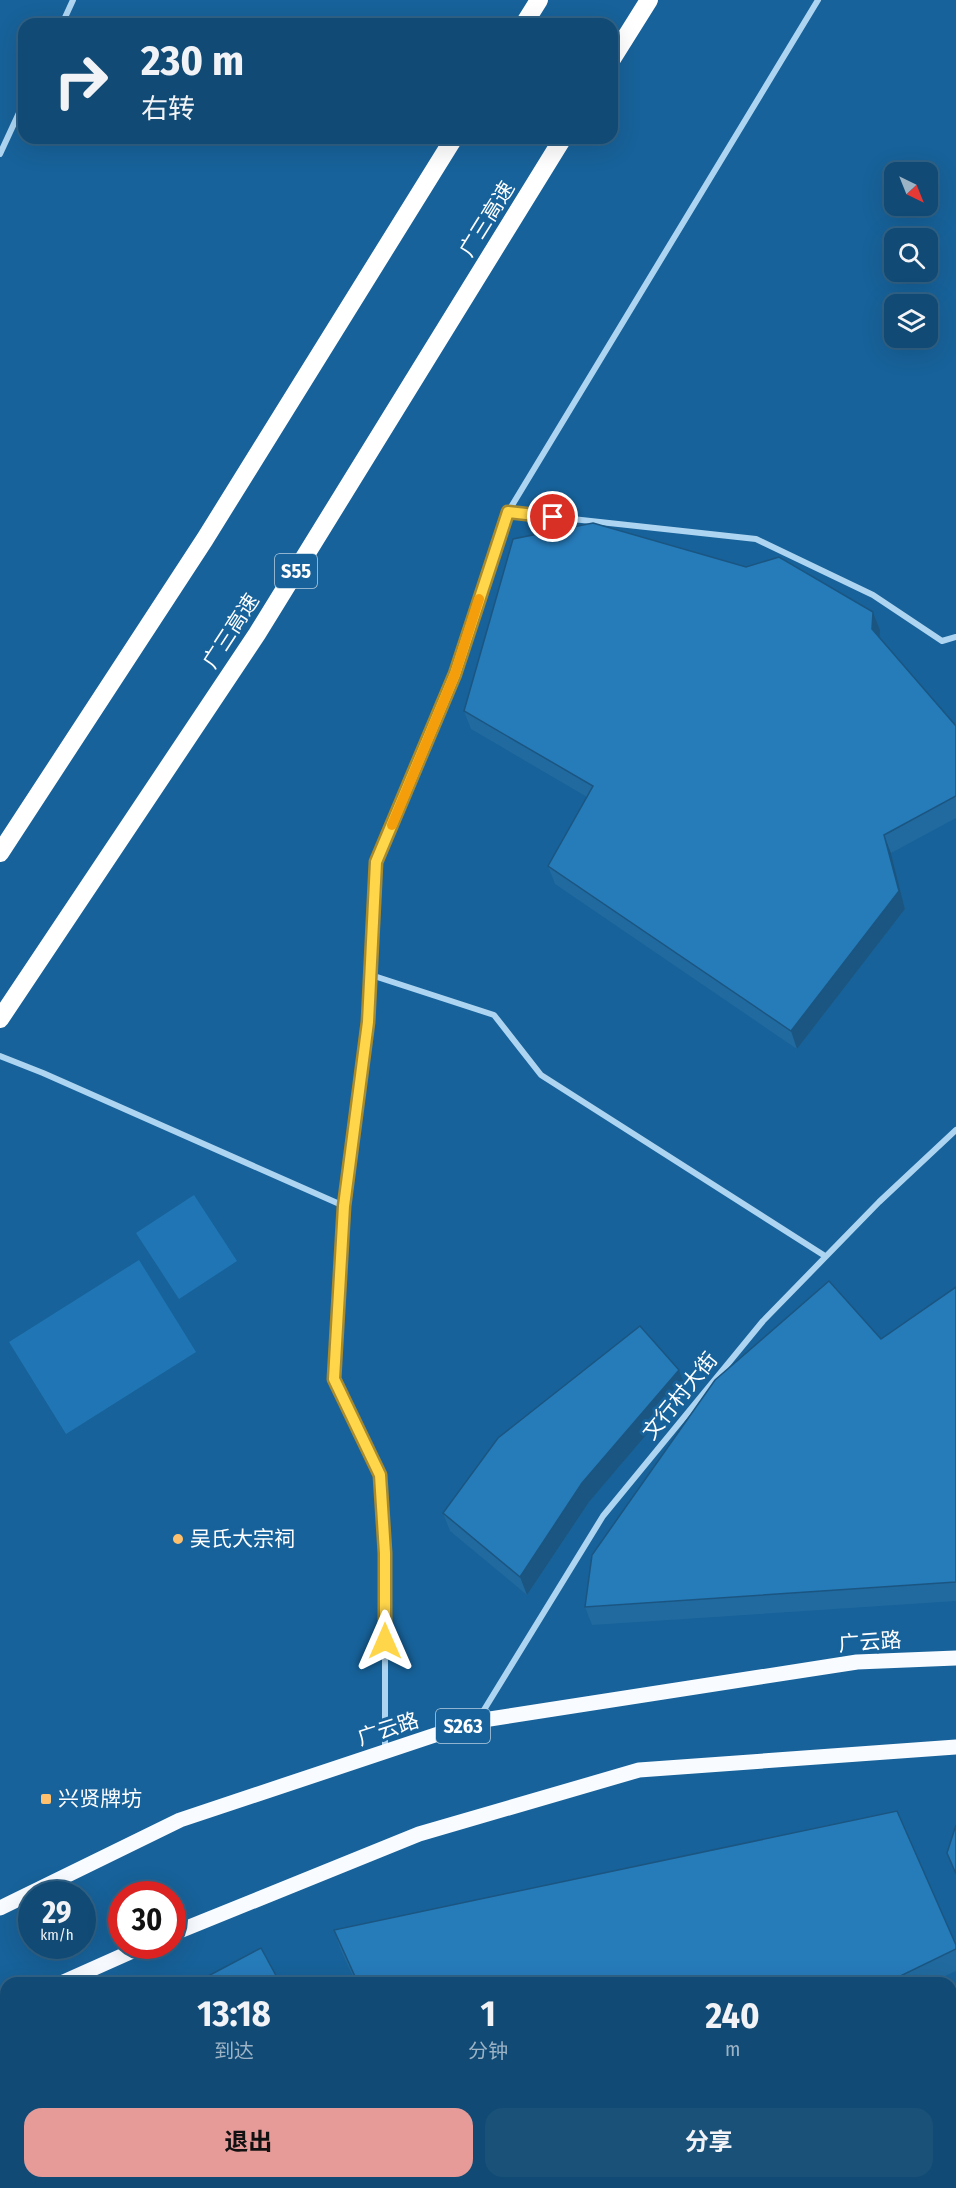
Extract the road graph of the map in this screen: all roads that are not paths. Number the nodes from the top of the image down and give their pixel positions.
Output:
1 (73, 0) edge
2 (539, 0) edge
3 (649, 0) edge
4 (818, 0) edge
5 (65, 18) edge
6 (528, 18) edge
7 (618, 49) edge
8 (18, 115) edge
9 (449, 144) edge
10 (559, 144) edge
11 (0, 154) edge
12 (508, 512) junction
13 (956, 637) edge
14 (0, 853) edge
15 (371, 975) junction
16 (0, 1019) edge
17 (0, 1056) edge
18 (956, 1130) edge
19 (344, 1206) junction
20 (825, 1256) junction
21 (956, 1659) edge
22 (477, 1721) junction
23 (956, 1747) edge
24 (385, 1752) junction
25 (0, 1908) edge
26 (186, 1928) edge
27 (115, 1959) edge
28 (74, 1977) edge

1 - 5 street
2 - 6 highway
3 - 7 highway
4 - 12 street
8 - 11 street
9 - 14 highway
10 - 16 highway, 广三高速 / S55
12 - 13 street
12 - 15 street
15 - 19 street
15 - 20 street
17 - 19 street
18 - 20 street, 文行村大街
19 - 24 street
20 - 22 street, 文行村大街
21 - 22 main road, 广云路 / S263
22 - 24 main road, 广云路 / S263
23 - 26 main road
24 - 25 main road, 广云路 / S263
27 - 28 main road

